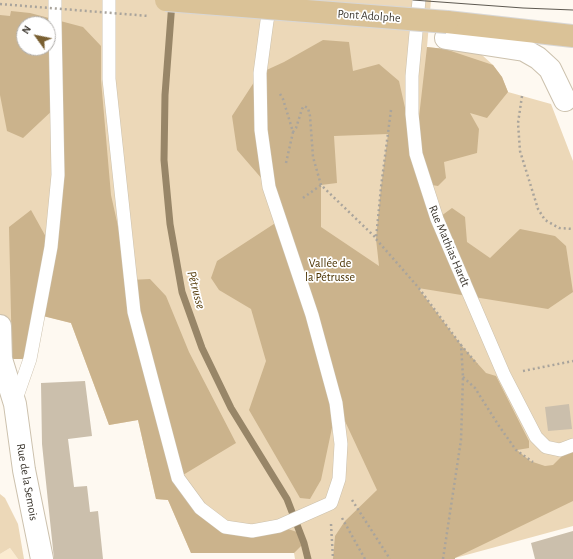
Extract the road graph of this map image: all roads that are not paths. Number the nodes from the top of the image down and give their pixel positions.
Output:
1 (55, 0) edge
2 (109, 0) edge
3 (166, 0) edge
4 (273, 0) edge
5 (418, 0) edge
6 (447, 30) junction
7 (573, 32) edge
8 (564, 100) dead end
9 (0, 326) edge
10 (14, 404) junction
11 (573, 445) edge
12 (42, 559) edge

1 - 10 lane
2 - 4 lane
3 - 6 main road, Pont Adolphe, bridge
5 - 11 lane, Rue Mathias Hardt
6 - 7 main road, Pont Adolphe
6 - 8 street
9 - 10 street, Rue de la Semois
10 - 12 street, Rue de la Semois

